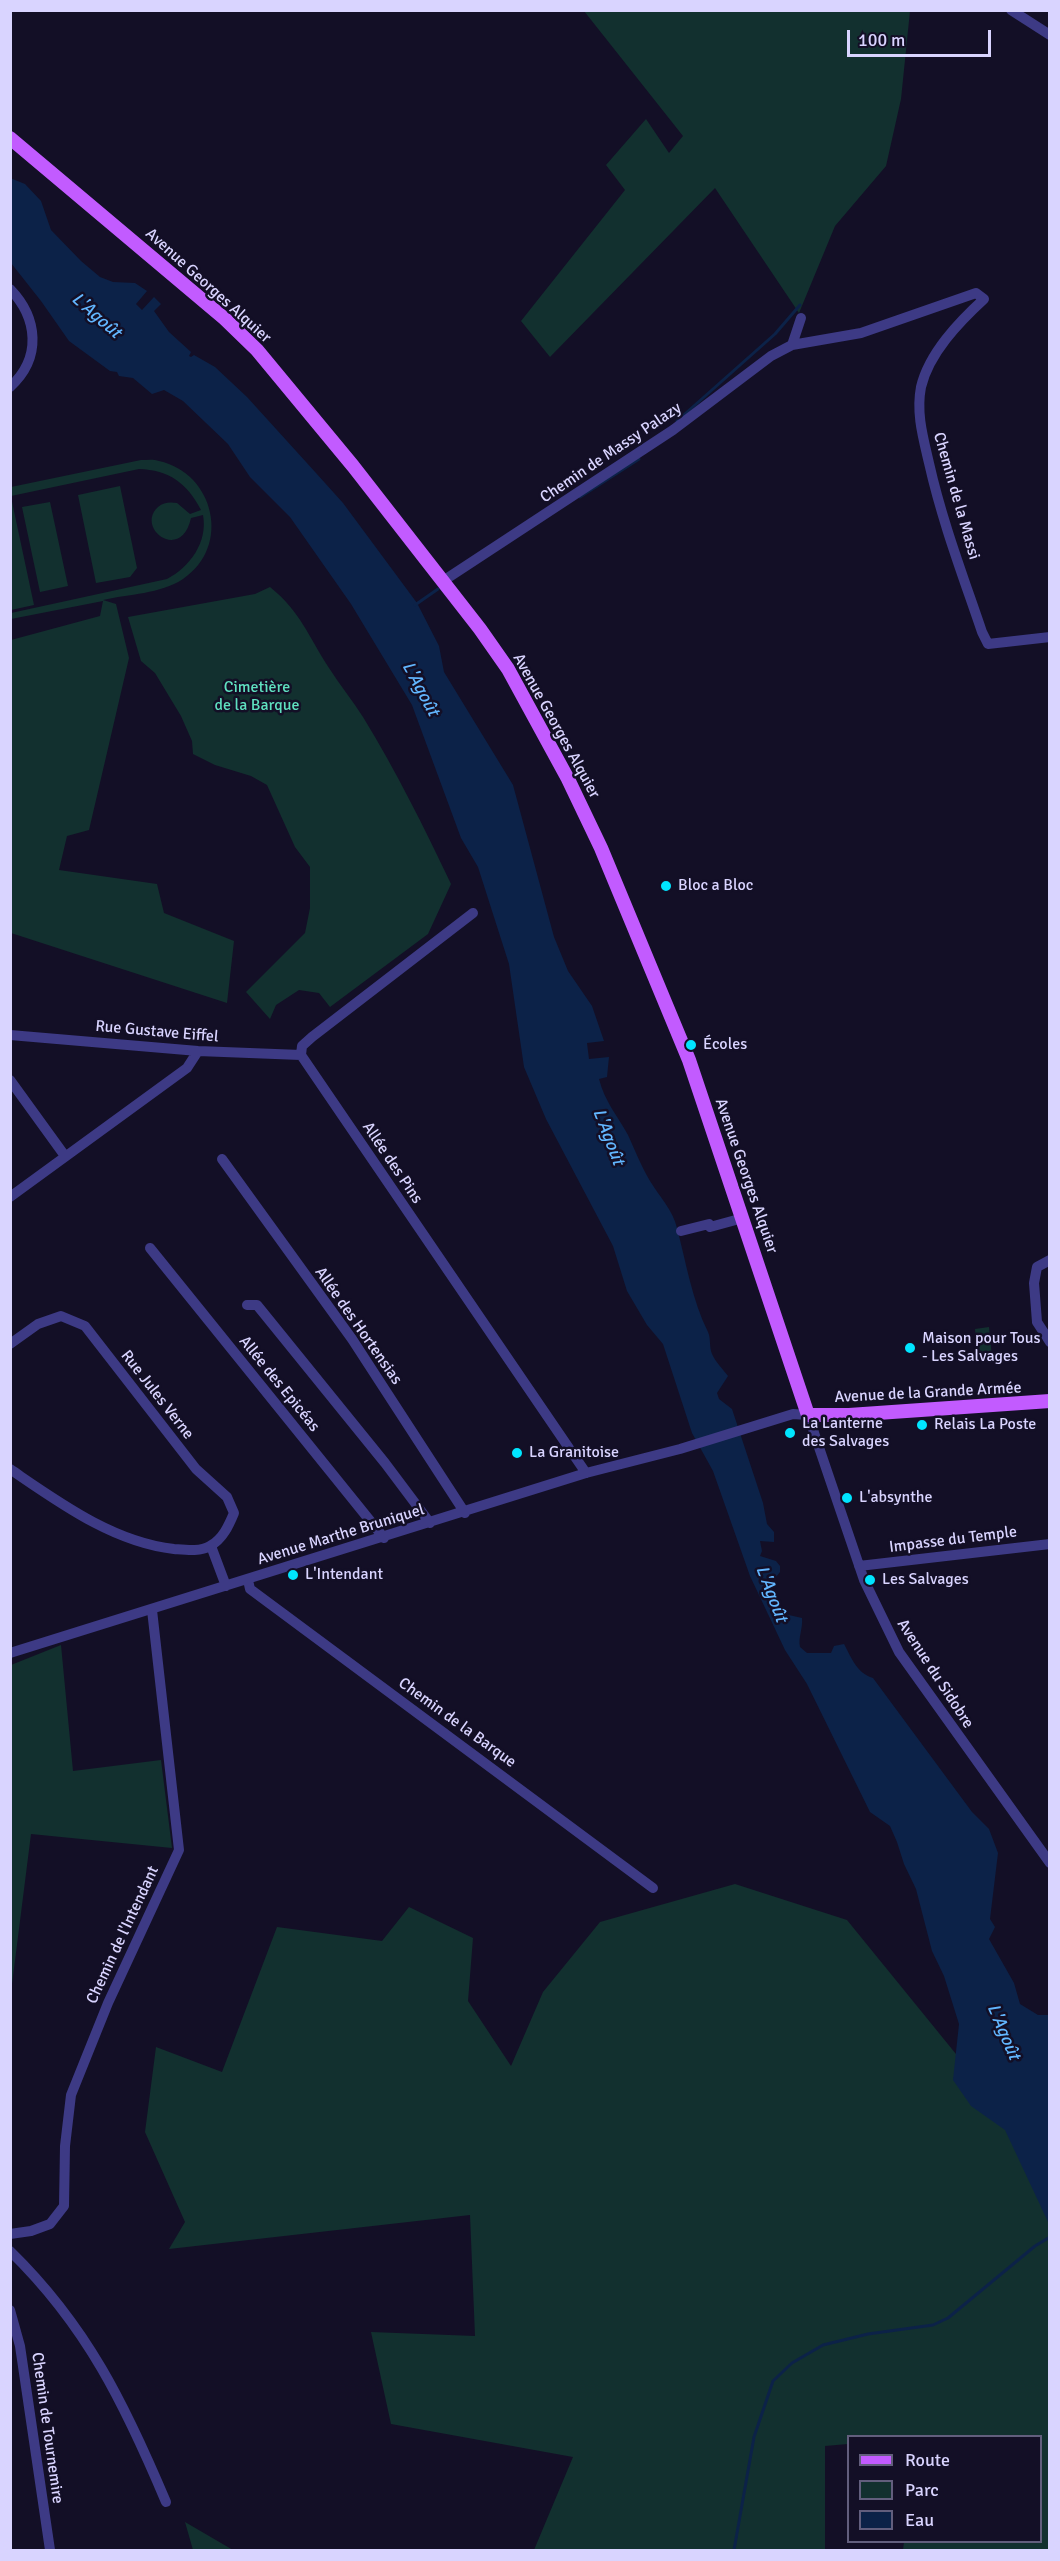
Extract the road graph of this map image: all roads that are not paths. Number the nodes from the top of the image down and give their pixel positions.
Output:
1 (1011, 10) edge
2 (1050, 34) edge
3 (10, 138) edge
4 (10, 289) edge
5 (801, 318) dead end
6 (792, 345) junction
7 (10, 387) edge
8 (443, 581) junction
9 (1050, 638) edge
10 (473, 914) dead end
11 (10, 1035) edge
12 (198, 1051) junction
13 (301, 1056) junction
14 (10, 1080) edge
15 (64, 1156) junction
16 (222, 1160) dead end
17 (10, 1197) edge
18 (743, 1218) junction
19 (681, 1231) dead end
20 (150, 1248) dead end
21 (1050, 1260) edge
22 (247, 1305) dead end
23 (1050, 1342) edge
24 (10, 1344) edge
25 (1050, 1401) edge
26 (808, 1415) junction
27 (10, 1469) edge
28 (586, 1473) junction
29 (465, 1513) junction
30 (430, 1523) junction
31 (384, 1538) junction
32 (1050, 1544) edge
33 (211, 1546) junction
34 (859, 1566) junction
35 (248, 1580) junction
36 (226, 1586) junction
37 (152, 1610) junction
38 (10, 1653) edge
39 (1050, 1863) edge
40 (653, 1888) dead end
41 (10, 2234) edge
42 (10, 2251) edge
43 (10, 2310) edge
44 (166, 2502) dead end
45 (50, 2550) edge

1 - 2 street
3 - 8 main road, Avenue Georges Alquier
4 - 7 street
5 - 6 street
6 - 8 street, Chemin de Massy Palazy
6 - 9 street, Chemin de la Massi
8 - 18 main road, Avenue Georges Alquier
10 - 13 street
11 - 12 street, Rue Gustave Eiffel
12 - 13 street, Rue Gustave Eiffel
12 - 15 street
13 - 28 street, Allée des Pins
14 - 15 street
15 - 17 street
16 - 29 street, Allée des Hortensias
18 - 19 street
18 - 26 main road, Avenue Georges Alquier
20 - 31 street, Allée des Epicéas
21 - 23 street
22 - 30 street
24 - 33 street, Rue Jules Verne
25 - 26 main road, Avenue de la Grande Armée
26 - 28 street, Avenue Marthe Bruniquel
26 - 34 street, Avenue du Sidobre
27 - 33 street
28 - 29 street, Avenue Marthe Bruniquel
29 - 30 street, Avenue Marthe Bruniquel
30 - 31 street, Avenue Marthe Bruniquel
31 - 35 street, Avenue Marthe Bruniquel
32 - 34 street, Impasse du Temple
33 - 36 street
34 - 39 street, Avenue du Sidobre
35 - 36 street, Avenue Marthe Bruniquel
35 - 40 street, Chemin de la Barque
36 - 37 street, Avenue Marthe Bruniquel
37 - 38 street, Avenue Marthe Bruniquel
37 - 41 street, Chemin de l'Intendant
42 - 44 street
43 - 45 street, Chemin de Tournemire

